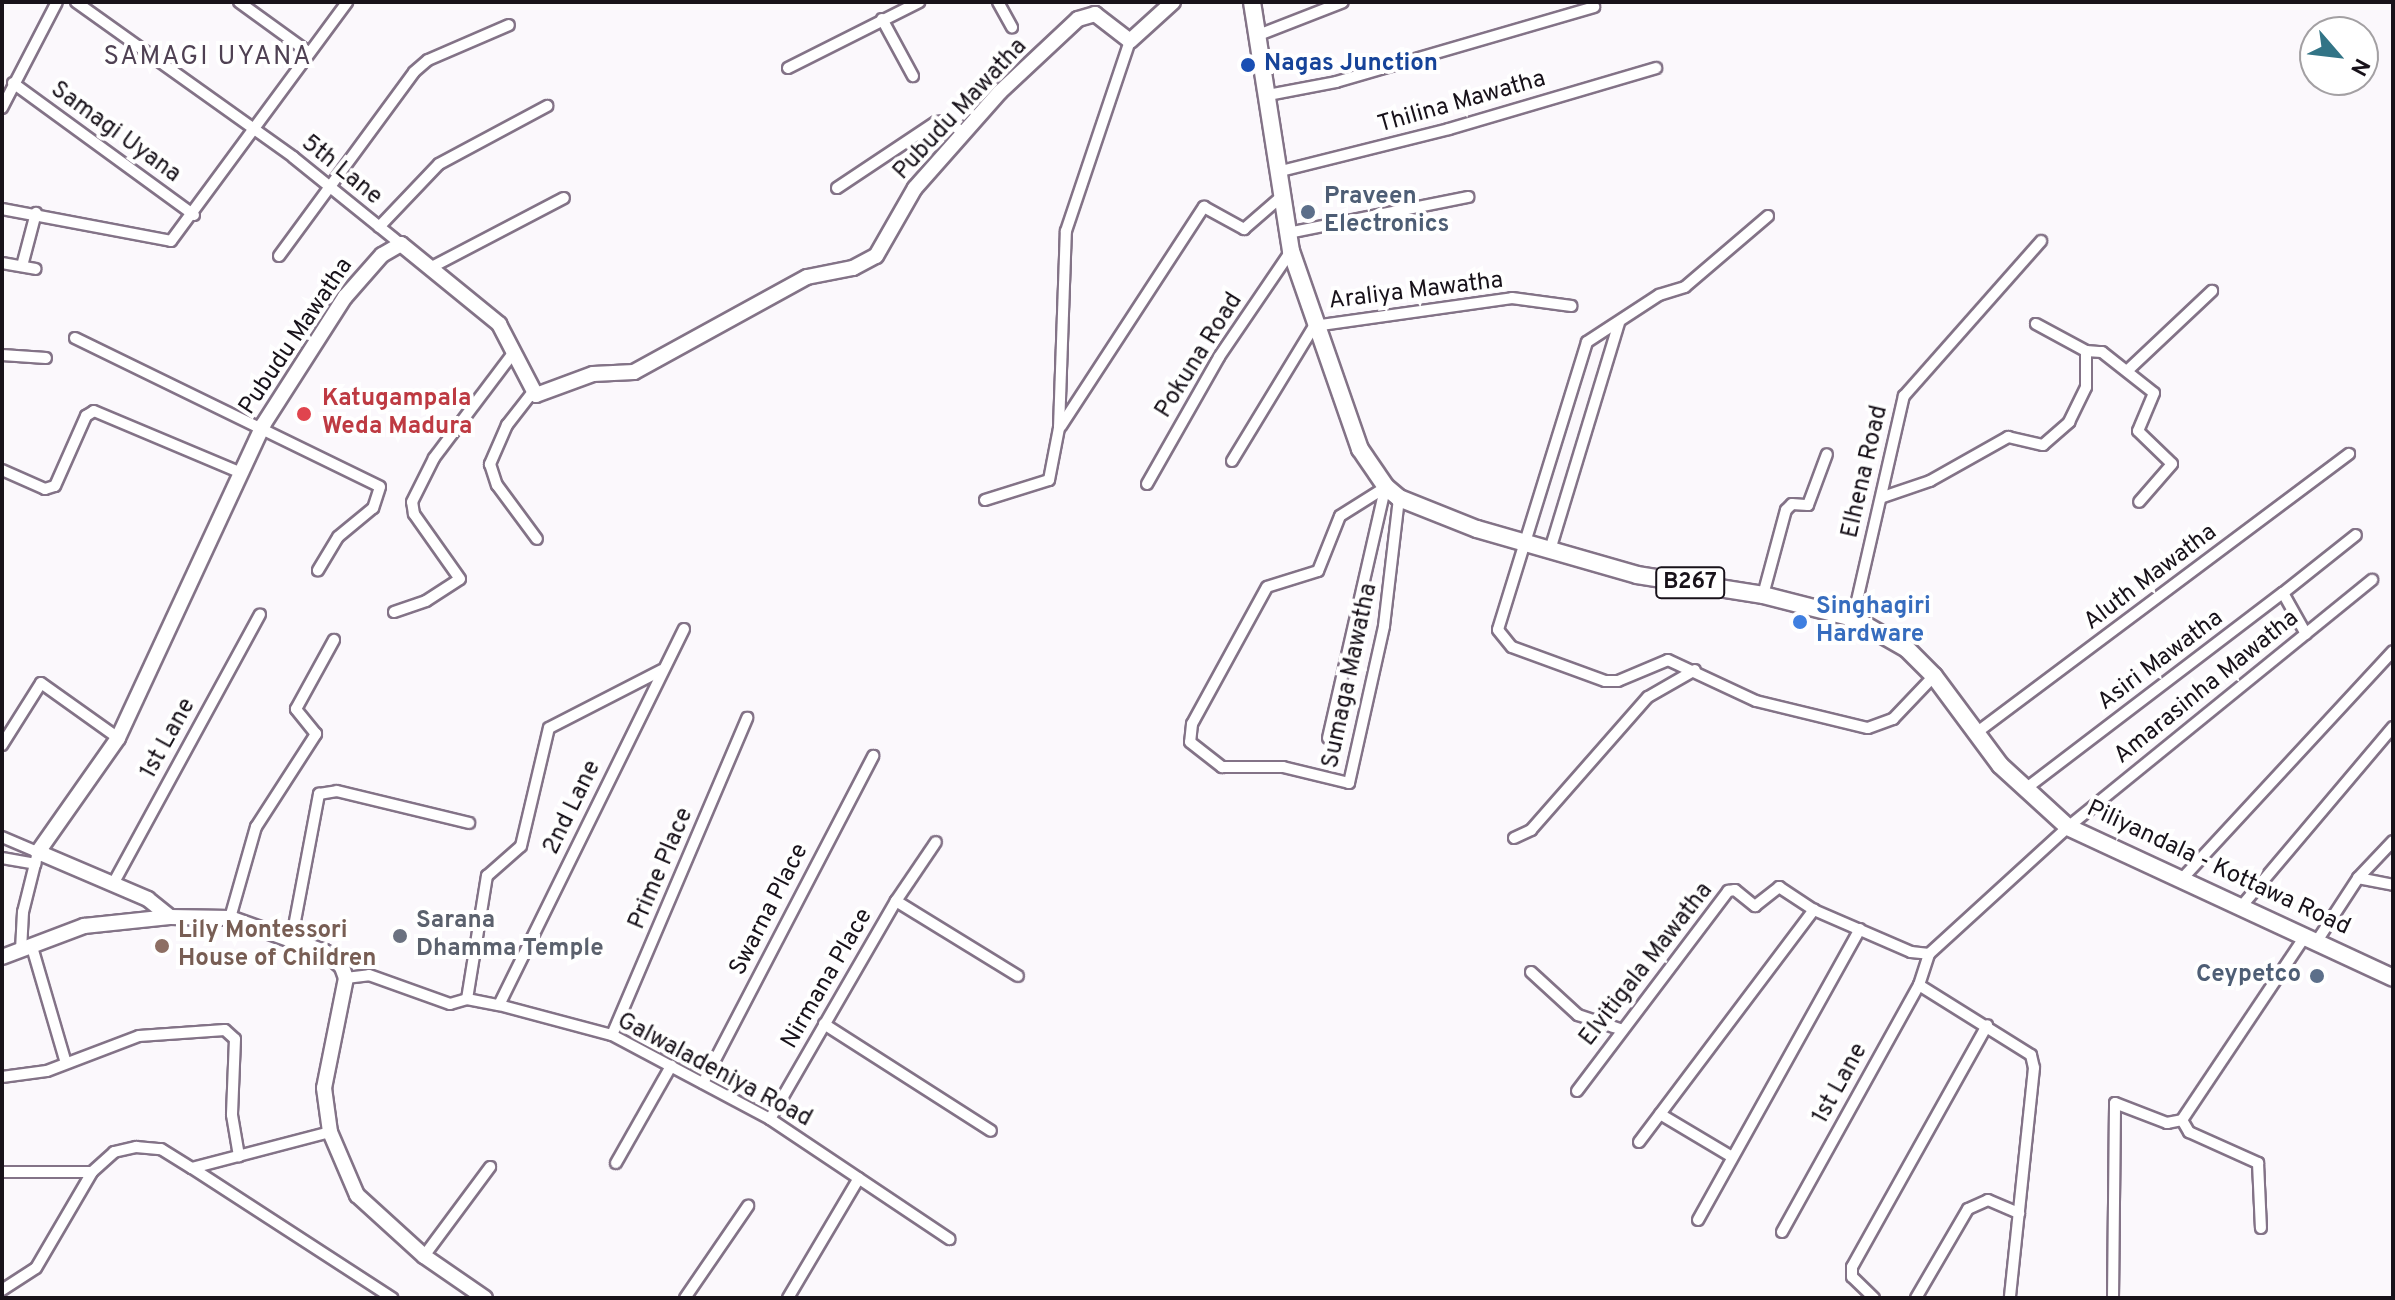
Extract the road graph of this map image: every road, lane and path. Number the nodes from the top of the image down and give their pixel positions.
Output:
1 (57, 2) edge
2 (76, 2) edge
3 (239, 2) edge
4 (347, 2) edge
5 (919, 2) edge
6 (998, 2) edge
7 (1173, 2) edge
8 (1252, 2) edge
9 (1343, 2) edge
10 (1594, 7) dead end
11 (1092, 8) edge
12 (882, 19) junction
13 (509, 25) dead end
14 (1012, 27) dead end
15 (1256, 36) junction
16 (1130, 41) junction
17 (308, 52) junction
18 (788, 68) dead end
19 (1656, 68) dead end
20 (913, 76) dead end
21 (13, 83) junction
22 (1268, 95) junction
23 (547, 106) dead end
24 (2, 108) edge
25 (255, 131) junction
26 (964, 133) junction
27 (1277, 172) junction
28 (328, 186) junction
29 (837, 188) dead end
30 (1282, 196) junction
31 (1468, 197) dead end
32 (564, 198) dead end
33 (2, 209) edge
34 (36, 213) junction
35 (194, 215) junction
36 (1768, 216) dead end
37 (379, 227) junction
38 (1288, 233) junction
39 (2041, 241) dead end
40 (401, 244) junction
41 (1291, 251) junction
42 (279, 256) dead end
43 (2, 263) edge
44 (22, 266) junction
45 (430, 268) junction
46 (35, 269) dead end
47 (2212, 291) dead end
48 (1571, 306) dead end
49 (1619, 323) junction
50 (2036, 324) dead end
51 (1314, 326) junction
52 (75, 338) dead end
53 (2086, 351) junction
54 (513, 353) junction
55 (2, 355) edge
56 (46, 358) dead end
57 (2127, 371) junction
58 (532, 393) junction
59 (263, 425) junction
60 (1059, 428) junction
61 (1827, 454) dead end
62 (2349, 454) dead end
63 (1232, 461) dead end
64 (2, 470) edge
65 (239, 472) junction
66 (1147, 484) dead end
67 (1390, 491) junction
68 (1883, 497) junction
69 (985, 500) dead end
70 (2139, 502) dead end
71 (2356, 535) dead end
72 (537, 539) dead end
73 (1524, 543) junction
74 (1550, 550) junction
75 (318, 570) dead end
76 (2372, 580) dead end
77 (2283, 593) junction
78 (1763, 595) junction
79 (394, 612) dead end
80 (260, 614) dead end
81 (1853, 618) junction
82 (684, 629) dead end
83 (2306, 634) junction
84 (334, 640) dead end
85 (2393, 651) edge
86 (662, 670) junction
87 (1695, 670) junction
88 (1934, 676) junction
89 (747, 718) dead end
90 (2393, 727) edge
91 (1976, 733) junction
92 (118, 738) junction
93 (1328, 738) dead end
94 (2, 745) edge
95 (873, 756) dead end
96 (2024, 790) junction
97 (469, 823) dead end
98 (2068, 827) junction
99 (2, 837) edge
100 (1514, 838) dead end
101 (2393, 841) edge
102 (936, 842) dead end
103 (2, 858) edge
104 (36, 858) junction
105 (2358, 878) junction
106 (2179, 883) junction
107 (113, 884) junction
108 (2393, 885) edge
109 (896, 901) junction
110 (2240, 908) junction
111 (1814, 910) junction
112 (170, 917) junction
113 (230, 918) junction
114 (1860, 929) junction
115 (292, 937) junction
116 (2311, 938) junction
117 (27, 949) junction
118 (1929, 954) junction
119 (2, 957) edge
120 (1531, 972) dead end
121 (1018, 976) dead end
122 (346, 978) junction
123 (2393, 978) edge
124 (1919, 985) junction
125 (467, 999) junction
126 (499, 1005) junction
127 (824, 1024) junction
128 (1987, 1025) junction
129 (1620, 1029) junction
130 (612, 1035) junction
131 (66, 1063) junction
132 (671, 1066) junction
133 (2, 1077) edge
134 (703, 1083) junction
135 (1577, 1091) dead end
136 (1660, 1114) junction
137 (770, 1119) junction
138 (2182, 1120) junction
139 (991, 1131) dead end
140 (330, 1132) junction
141 (1639, 1142) dead end
142 (239, 1156) junction
143 (1732, 1157) junction
144 (616, 1163) dead end
145 (490, 1167) dead end
146 (192, 1168) junction
147 (2, 1172) edge
148 (92, 1172) junction
149 (859, 1178) junction
150 (748, 1206) dead end
151 (2019, 1213) junction
152 (1698, 1220) dead end
153 (2261, 1228) dead end
154 (1782, 1232) dead end
155 (949, 1239) dead end
156 (424, 1256) junction
157 (2, 1290) edge
158 (392, 1298) edge
159 (485, 1298) edge
160 (685, 1298) edge
161 (788, 1298) edge
162 (1874, 1298) edge
163 (1916, 1298) edge
164 (2010, 1298) edge
165 (2113, 1298) edge

1 - 21 street, Samagi Uyana
2 - 25 street
3 - 17 street
4 - 17 street, Samagi Uyana
5 - 12 street
6 - 14 street
7 - 16 street
8 - 15 main road
9 - 15 street
10 - 22 street
11 - 16 street, Pubudu Mawatha
11 - 26 street, Pubudu Mawatha
12 - 18 street
12 - 20 street
13 - 28 street
15 - 22 main road
16 - 60 street
17 - 25 street, Samagi Uyana
19 - 27 street, Thilina Mawatha
21 - 24 street, Samagi Uyana
21 - 35 street, Samagi Uyana
22 - 27 main road
23 - 37 street
25 - 28 street, 5th Lane
25 - 35 street, Samagi Uyana
26 - 29 street
26 - 58 street, Pubudu Mawatha
27 - 30 main road
28 - 37 street, 5th Lane
28 - 42 street
30 - 38 main road
30 - 60 street
31 - 38 street
32 - 45 street
33 - 34 street, Samagi Uyana
34 - 35 street, Samagi Uyana
34 - 44 street
36 - 49 street
37 - 40 street, 5th Lane
38 - 41 main road
39 - 68 street, Elhena Road
40 - 45 street
40 - 59 street, Pubudu Mawatha
41 - 51 main road
41 - 66 street, Pokuna Road
43 - 44 street
44 - 46 street
45 - 54 street
47 - 57 street
48 - 51 street, Araliya Mawatha
49 - 73 street
49 - 74 street
50 - 53 street
51 - 63 street
51 - 67 main road
52 - 59 street
53 - 57 street
53 - 68 street
54 - 58 street
54 - 79 street
55 - 56 street
57 - 70 street
58 - 72 street
59 - 65 street, Pubudu Mawatha
59 - 75 street
60 - 69 street
61 - 78 street
62 - 91 street, Aluth Mawatha
64 - 65 street
65 - 92 street, Pubudu Mawatha
67 - 67 street, Sumaga Mawatha
67 - 73 main road, Piliyandala - Kottawa Road / B267
67 - 93 street
68 - 81 street, Elhena Road
71 - 77 street, Asiri Mawatha
73 - 74 main road, Piliyandala - Kottawa Road / B267
73 - 87 street
74 - 78 main road, Piliyandala - Kottawa Road / B267
76 - 83 street, Amarasinha Mawatha
77 - 83 street
77 - 96 street, Asiri Mawatha
78 - 81 main road, Piliyandala - Kottawa Road / B267
80 - 107 street, 1st Lane
81 - 88 main road, Piliyandala - Kottawa Road / B267
82 - 86 street, 2nd Lane
83 - 98 street, Amarasinha Mawatha
84 - 113 street
85 - 106 street
86 - 125 street
86 - 126 street, 2nd Lane
87 - 88 street
87 - 100 street
88 - 91 main road, Piliyandala - Kottawa Road / B267
89 - 130 street, Prime Place
90 - 110 street
91 - 96 main road, Piliyandala - Kottawa Road / B267
92 - 94 street
92 - 104 street, Pubudu Mawatha
95 - 134 street, Swarna Place
96 - 98 main road, Piliyandala - Kottawa Road / B267
97 - 115 street
98 - 106 main road, Piliyandala - Kottawa Road / B267
98 - 118 street
99 - 104 street
101 - 105 street
102 - 109 street
103 - 104 street
104 - 107 street
104 - 117 street
105 - 108 street
105 - 116 street
106 - 110 main road, Piliyandala - Kottawa Road / B267
107 - 112 street
109 - 121 street, Nirmana Place
109 - 127 street, Nirmana Place
110 - 116 main road, Piliyandala - Kottawa Road / B267
111 - 114 street, Elvitigala Mawatha
111 - 129 street, Elvitigala Mawatha
111 - 136 street
112 - 113 street
112 - 117 street
113 - 115 street
114 - 118 street, Elvitigala Mawatha
114 - 143 street
115 - 122 street
116 - 123 main road, Piliyandala - Kottawa Road / B267
116 - 138 street
117 - 119 street
117 - 131 street
118 - 124 street, 1st Lane
120 - 129 street
122 - 125 street, Galwaladeniya Road
122 - 140 street
124 - 128 street
124 - 154 street, 1st Lane
125 - 126 street, Galwaladeniya Road
126 - 130 street, Galwaladeniya Road
127 - 137 street, Nirmana Place
127 - 139 street
128 - 151 street
128 - 162 street
129 - 135 street, Elvitigala Mawatha
130 - 132 street, Galwaladeniya Road
131 - 133 street
131 - 142 street
132 - 134 street, Galwaladeniya Road
132 - 144 street
134 - 137 street, Galwaladeniya Road
136 - 141 street
136 - 143 street
137 - 149 street, Galwaladeniya Road
138 - 153 street
138 - 165 street
140 - 142 street
140 - 156 street
142 - 146 street
143 - 152 street
145 - 156 street
146 - 148 street
146 - 158 street
147 - 148 street
148 - 157 street
149 - 155 street, Galwaladeniya Road
149 - 161 street
150 - 160 street
151 - 163 street
151 - 164 street
156 - 159 street

